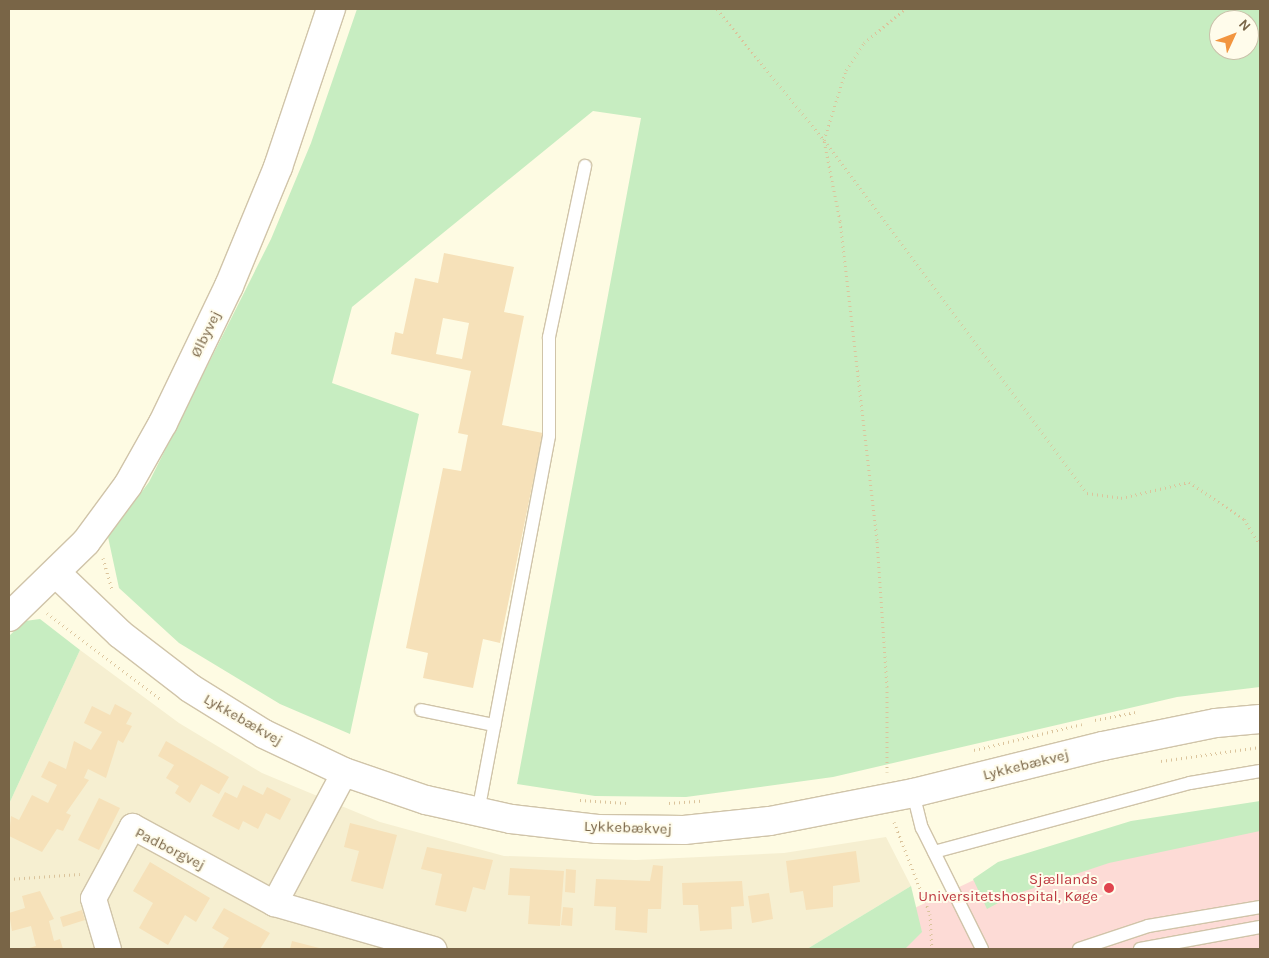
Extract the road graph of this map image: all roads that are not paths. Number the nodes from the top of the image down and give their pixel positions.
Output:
1 (330, 9) edge
2 (585, 166) dead end
3 (56, 573) junction
4 (9, 617) edge
5 (421, 710) dead end
6 (1260, 719) edge
7 (494, 725) junction
8 (1260, 771) edge
9 (344, 772) junction
10 (905, 805) junction
11 (478, 812) junction
12 (934, 852) junction
13 (274, 903) junction
14 (1260, 907) edge
15 (1260, 927) edge
16 (108, 949) edge
17 (433, 949) edge
18 (982, 949) edge
19 (1079, 949) edge
20 (1140, 949) edge

1 - 3 street, Ølbyvej
2 - 7 lane
3 - 4 street, Ølbyvej
3 - 9 street, Lykkebækvej
5 - 7 lane
6 - 10 street, Lykkebækvej
7 - 11 lane
8 - 12 lane
9 - 11 street, Lykkebækvej
9 - 13 street
10 - 11 street, Lykkebækvej
10 - 12 lane
12 - 18 lane
13 - 16 street, Padborgvej
13 - 17 street, Padborgvej
14 - 19 lane
15 - 20 lane

